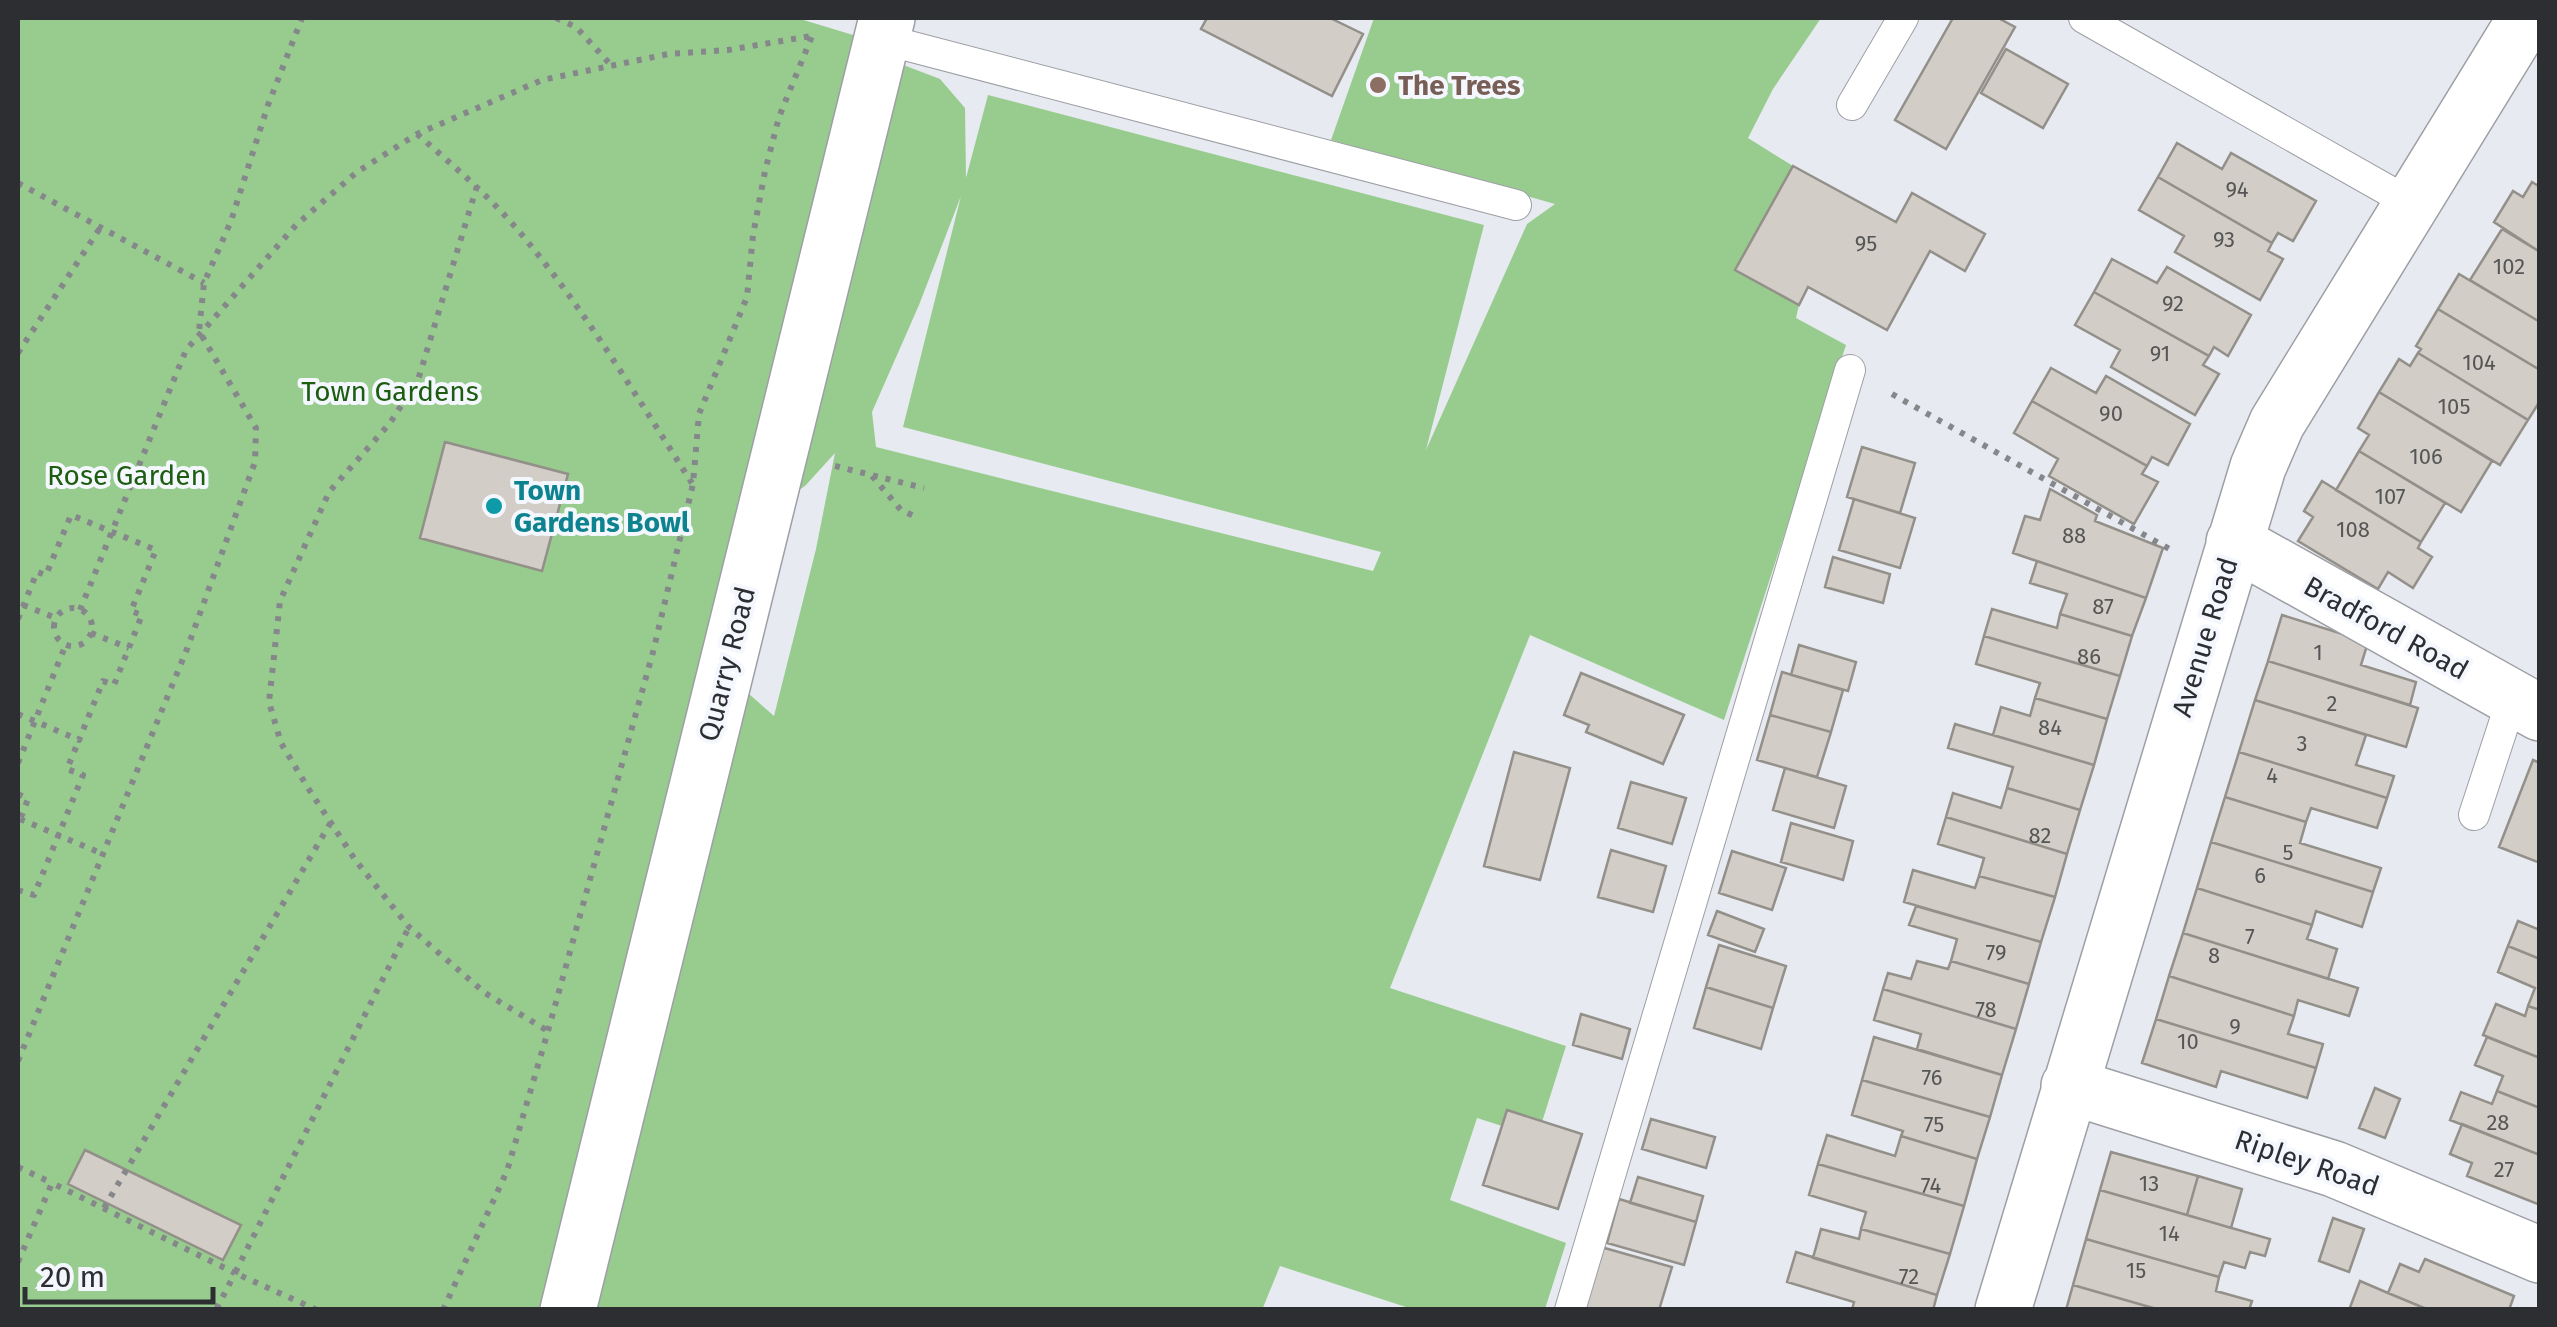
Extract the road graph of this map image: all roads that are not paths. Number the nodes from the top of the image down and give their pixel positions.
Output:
1 (1903, 18) edge
2 (2084, 18) edge
3 (2526, 18) edge
4 (885, 28) edge
5 (1852, 105) dead end
6 (2412, 204) junction
7 (1516, 205) dead end
8 (1850, 370) road end
9 (2228, 560) junction
10 (2526, 706) edge
11 (2474, 815) dead end
12 (2070, 1086) junction
13 (2540, 1255) edge
14 (568, 1310) edge
15 (1570, 1310) edge
16 (2003, 1310) edge

1 - 5 lane
2 - 6 lane
3 - 6 street, Avenue Road
4 - 7 lane
4 - 14 street, Quarry Road
6 - 9 street, Avenue Road
8 - 15 lane
9 - 10 street, Bradford Road
9 - 12 street, Avenue Road
10 - 11 lane
12 - 13 street, Ripley Road
12 - 16 street, Avenue Road

